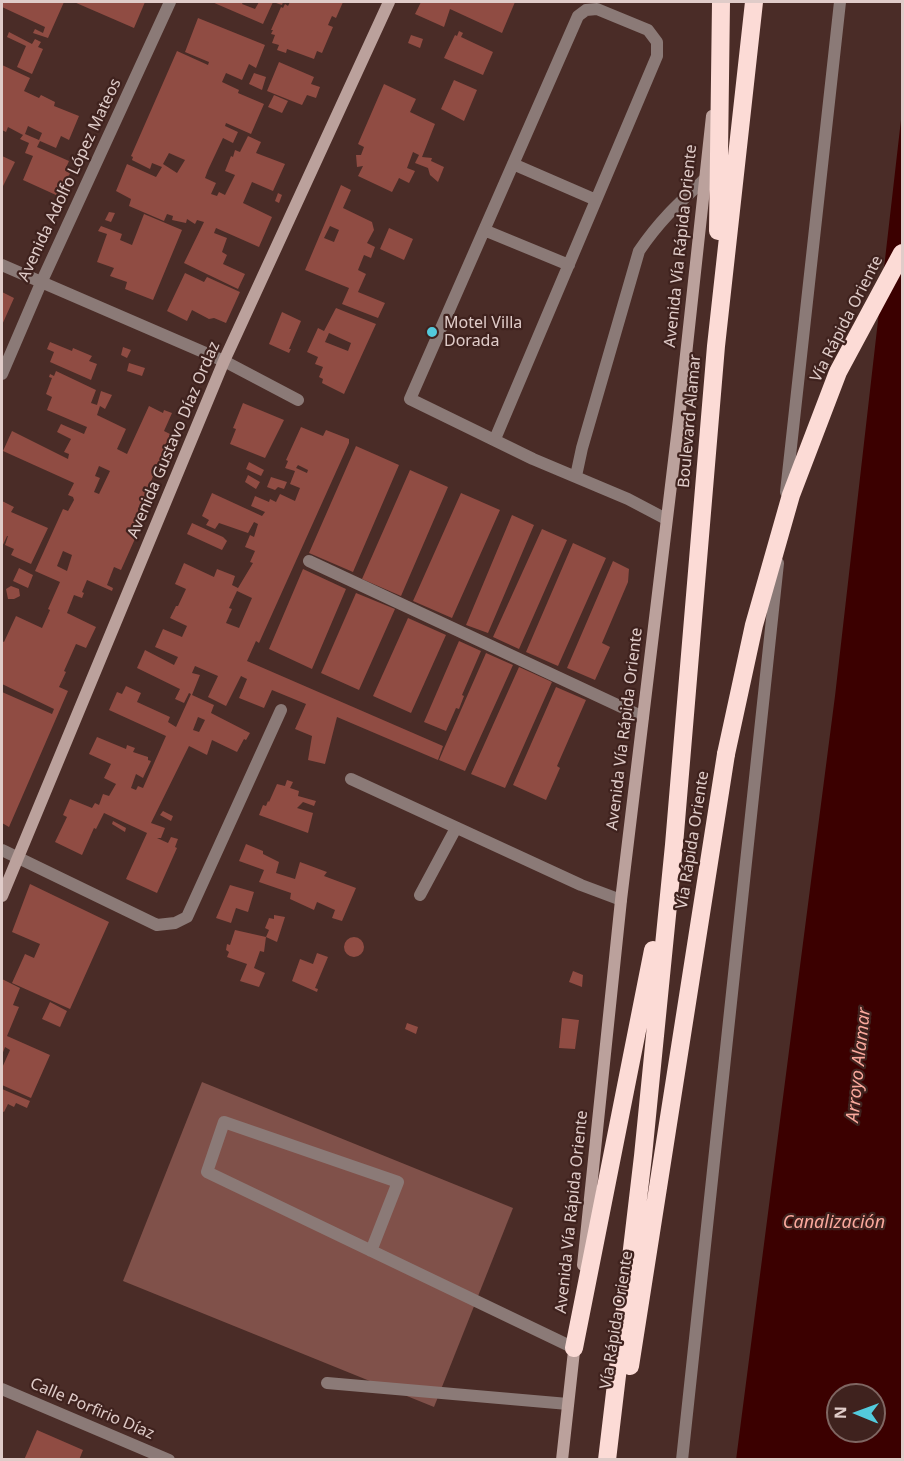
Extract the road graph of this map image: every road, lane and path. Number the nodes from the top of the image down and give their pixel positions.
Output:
1 (170, 2) edge
2 (389, 2) edge
3 (721, 2) edge
4 (754, 2) edge
5 (840, 2) edge
6 (513, 164) junction
7 (705, 179) junction
8 (596, 200) junction
9 (484, 230) junction
10 (903, 253) edge
11 (2, 265) edge
12 (569, 265) junction
13 (41, 283) junction
14 (716, 346) junction
15 (224, 361) junction
16 (2, 374) edge
17 (298, 400) dead end
18 (495, 439) junction
19 (576, 476) junction
20 (666, 519) junction
21 (309, 561) dead end
22 (281, 710) dead end
23 (643, 717) junction
24 (351, 779) dead end
25 (456, 828) junction
26 (674, 845) junction
27 (2, 849) edge
28 (19, 858) junction
29 (420, 895) dead end
30 (2, 896) edge
31 (621, 900) junction
32 (371, 1251) junction
33 (574, 1348) junction
34 (327, 1383) dead end
35 (2, 1389) edge
36 (568, 1404) junction
37 (169, 1460) edge
38 (562, 1460) edge
39 (607, 1460) edge
40 (615, 1460) edge
41 (682, 1460) edge

1 - 13 street, Avenida Adolfo López Mateos
2 - 15 main road, Avenida Gustavo Díaz Ordaz
3 - 7 main road, Avenida Vía Rápida Oriente
3 - 14 highway
4 - 14 highway, Boulevard Alamar
5 - 41 street
6 - 8 street
6 - 8 street
6 - 9 street
7 - 19 street
7 - 20 main road, Avenida Vía Rápida Oriente
8 - 12 street
9 - 12 street
9 - 18 street
10 - 40 highway, Vía Rápida Oriente, bridge
11 - 13 street
12 - 18 street
13 - 15 street
13 - 16 street, Avenida Adolfo López Mateos
14 - 26 highway, Boulevard Alamar
15 - 17 street
15 - 28 main road, Avenida Gustavo Díaz Ordaz
18 - 19 street
19 - 20 street
20 - 23 main road, Avenida Vía Rápida Oriente
21 - 23 street
22 - 28 street
23 - 31 main road, Avenida Vía Rápida Oriente
24 - 25 street
25 - 29 street
25 - 31 street
26 - 33 highway
26 - 39 highway
27 - 28 street
28 - 30 main road, Avenida Gustavo Díaz Ordaz
31 - 33 main road, Avenida Vía Rápida Oriente
32 - 32 street
32 - 33 street
33 - 36 main road, Avenida Vía Rápida Oriente
34 - 36 street
35 - 37 street, Calle Porfirio Díaz
36 - 38 main road, Avenida Vía Rápida Oriente

